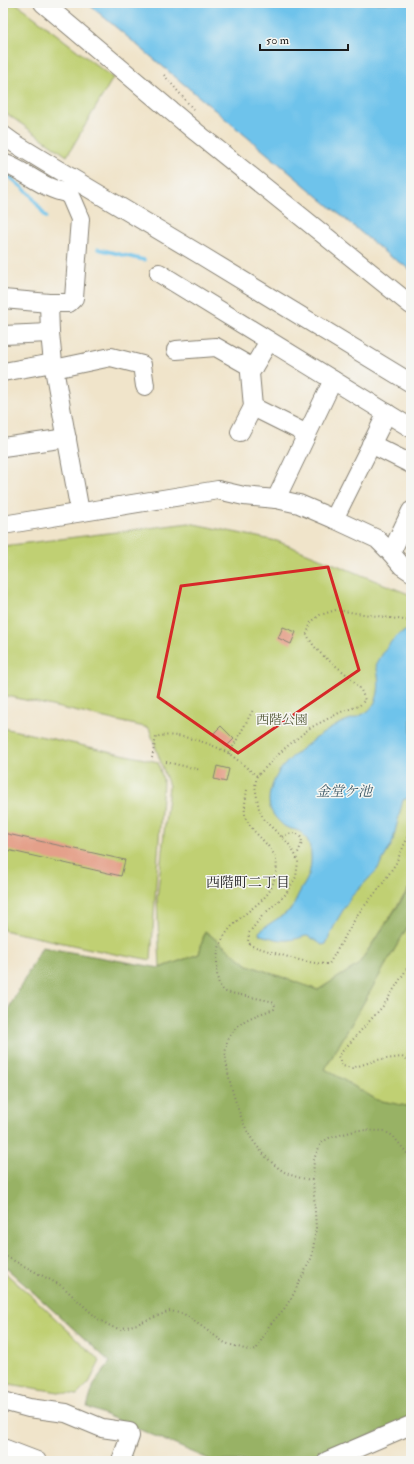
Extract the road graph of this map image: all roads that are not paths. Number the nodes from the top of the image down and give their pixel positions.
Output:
1 (43, 3) edge
2 (3, 135) edge
3 (3, 163) edge
4 (71, 187) junction
5 (159, 273) dead end
6 (3, 299) edge
7 (49, 303) junction
8 (411, 305) edge
9 (50, 333) junction
10 (3, 335) edge
11 (269, 341) junction
12 (176, 350) dead end
13 (54, 366) junction
14 (253, 368) junction
15 (3, 372) edge
16 (333, 380) junction
17 (411, 382) edge
18 (145, 386) dead end
19 (253, 406) junction
20 (387, 412) junction
21 (411, 428) edge
22 (240, 432) dead end
23 (307, 434) junction
24 (67, 438) junction
25 (371, 444) junction
26 (3, 447) edge
27 (411, 464) edge
28 (276, 498) junction
29 (411, 511) edge
30 (80, 512) junction
31 (334, 519) junction
32 (3, 525) edge
33 (392, 553) junction
34 (411, 572) edge
35 (3, 1401) edge
36 (411, 1425) edge
37 (3, 1448) edge
38 (37, 1461) edge
39 (121, 1461) edge
40 (327, 1461) edge

1 - 8 street
2 - 4 street
3 - 4 street
4 - 7 street
4 - 17 street
5 - 11 street
6 - 7 street
7 - 9 street
9 - 10 street
9 - 13 street
11 - 14 street
11 - 16 street
12 - 14 street
13 - 15 street
13 - 18 street
13 - 24 street
14 - 19 street
16 - 20 street
16 - 23 street
19 - 22 street
19 - 23 street
20 - 21 street
20 - 25 street
23 - 28 street
24 - 26 street
24 - 30 street
25 - 27 street
25 - 31 street
28 - 30 street
28 - 31 street
29 - 33 street
30 - 32 street
31 - 33 street
33 - 34 street
35 - 39 street
36 - 40 street
37 - 38 street

